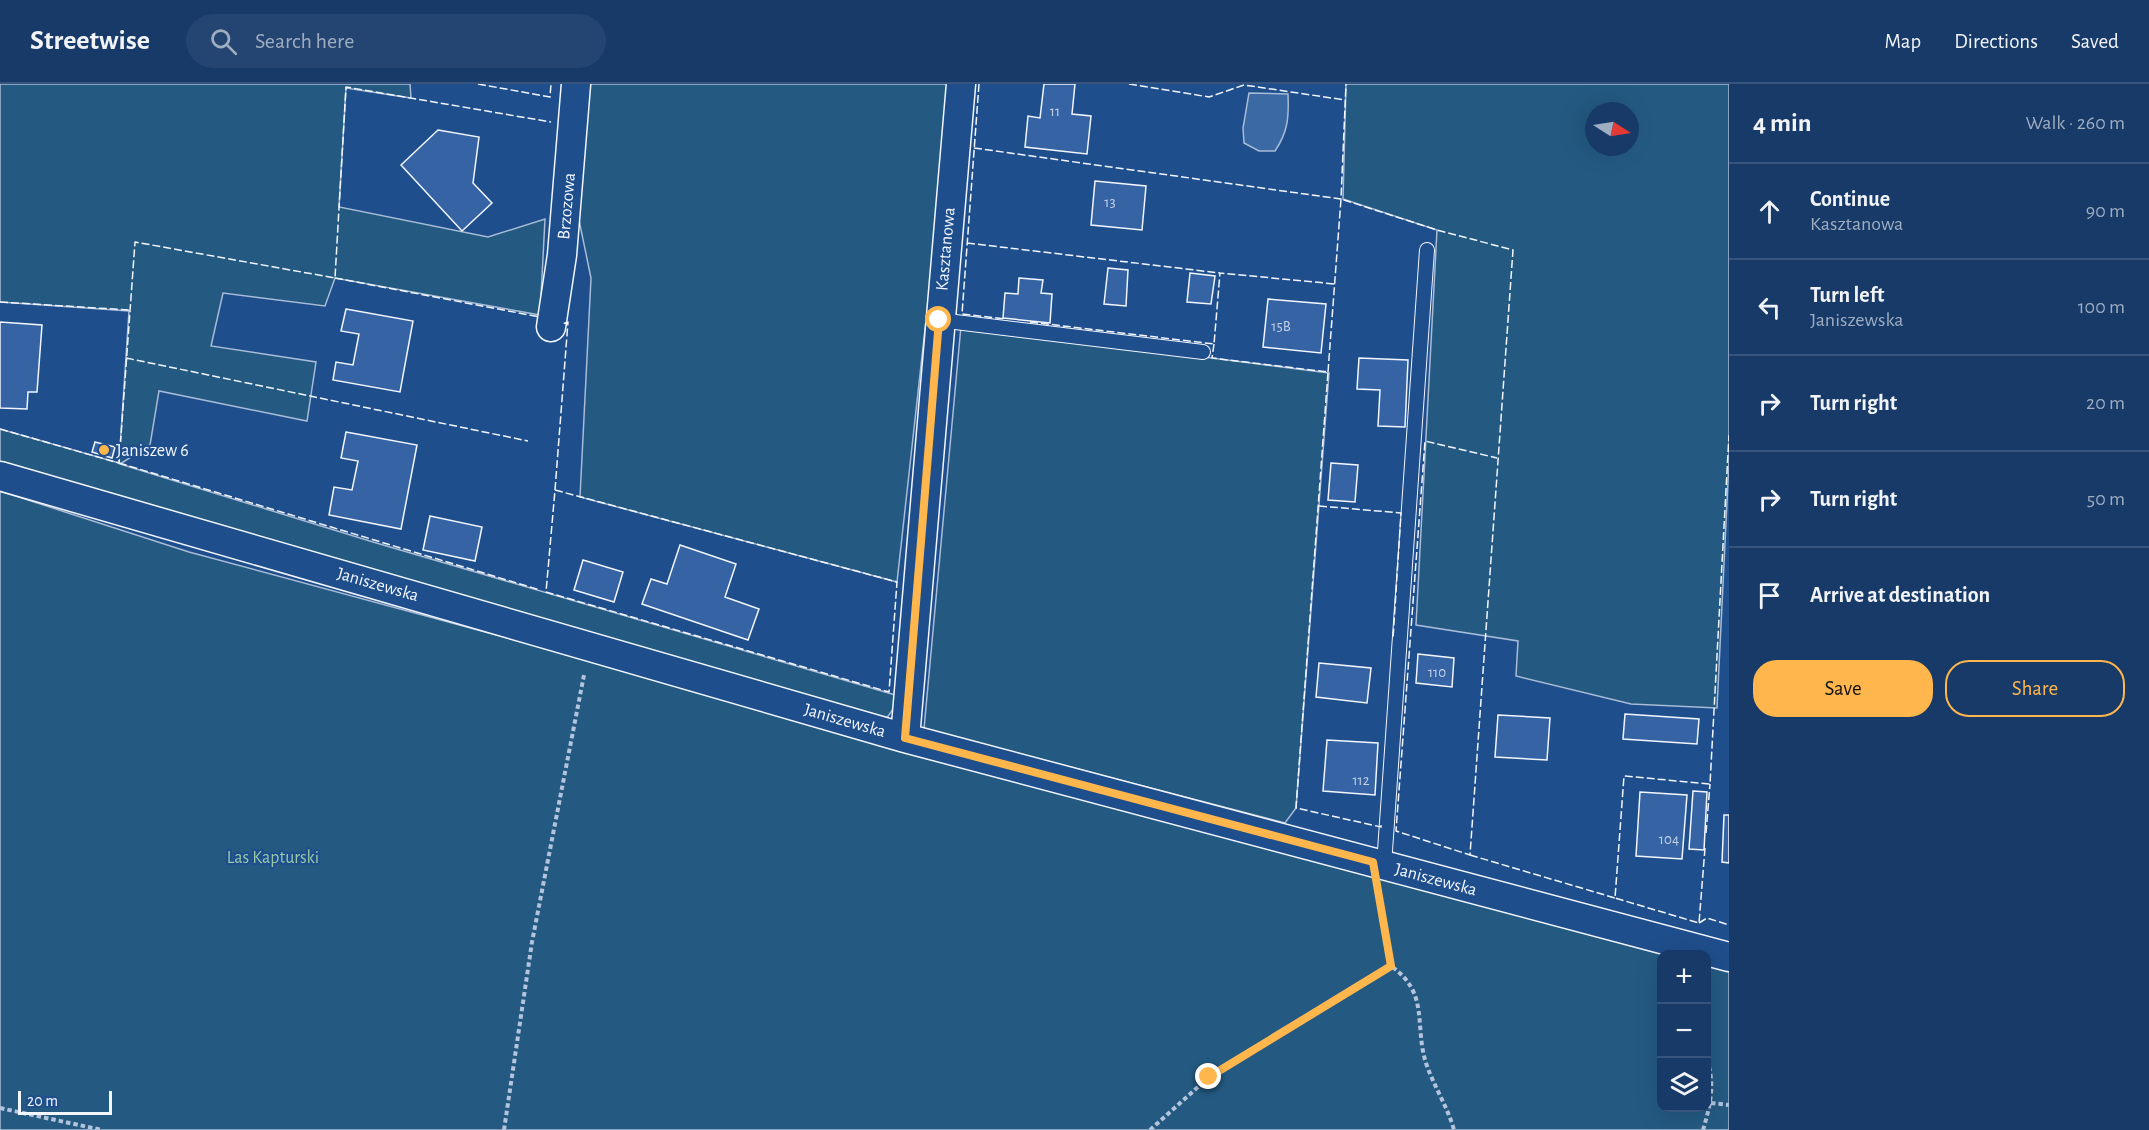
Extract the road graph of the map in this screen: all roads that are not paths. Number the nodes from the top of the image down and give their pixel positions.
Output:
1 (576, 84) edge
2 (961, 84) edge
3 (1427, 250) dead end
4 (939, 320) junction
5 (551, 327) dead end
6 (1203, 352) dead end
7 (0, 476) edge
8 (905, 738) junction
9 (1379, 863) junction
10 (1729, 957) edge

1 - 5 street, Brzozowa
2 - 4 street, Kasztanowa
3 - 9 lane
4 - 6 lane
4 - 8 street, Kasztanowa
7 - 8 street, Janiszewska
8 - 9 street, Janiszewska
9 - 10 street, Janiszewska

